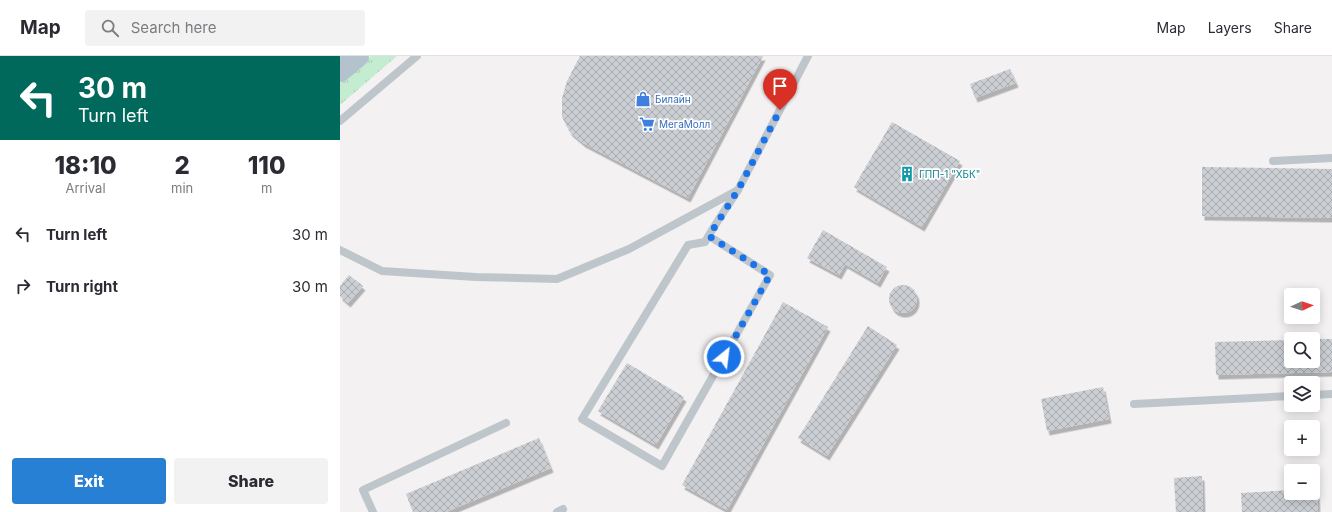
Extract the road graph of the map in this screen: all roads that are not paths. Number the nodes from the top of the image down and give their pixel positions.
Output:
1 (358, 56) edge
2 (417, 56) edge
3 (808, 56) edge
4 (340, 71) edge
5 (340, 121) edge
6 (1332, 158) edge
7 (1273, 161) dead end
8 (738, 190) junction
9 (709, 236) junction
10 (340, 250) edge
11 (1332, 394) edge
12 (1320, 395) edge
13 (1284, 396) edge
14 (1134, 404) dead end
15 (506, 424) dead end
16 (373, 512) edge

1 - 4 main road
2 - 5 lane
3 - 8 lane
6 - 7 lane
8 - 9 lane
8 - 10 lane
9 - 9 lane
11 - 12 lane
13 - 14 lane
15 - 16 lane

